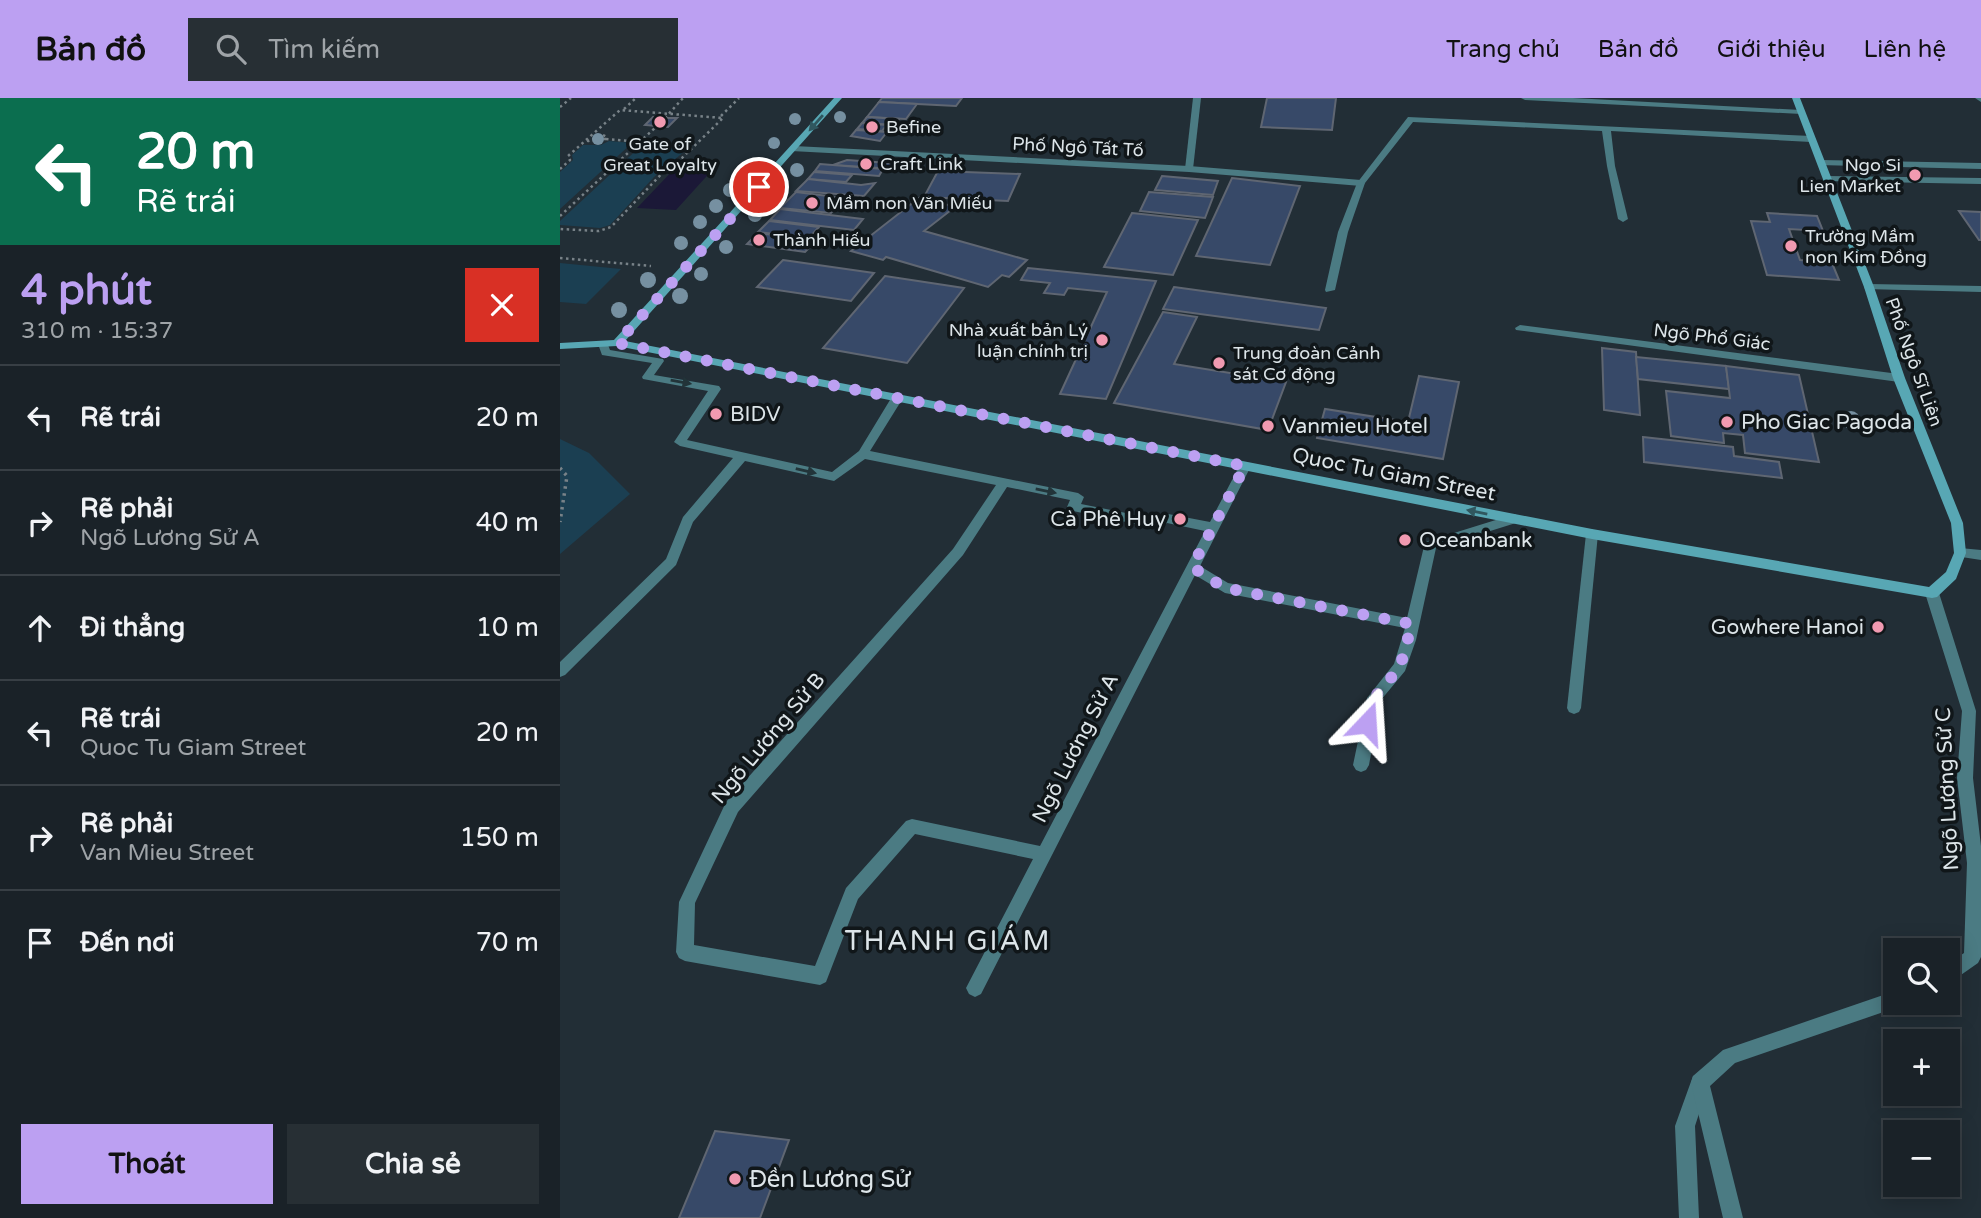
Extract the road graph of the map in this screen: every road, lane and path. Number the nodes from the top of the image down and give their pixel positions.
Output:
1 (571, 98) edge
2 (636, 98) edge
3 (684, 98) edge
4 (739, 98) edge
5 (838, 98) edge
6 (1197, 98) edge
7 (1525, 98) edge
8 (1796, 98) edge
9 (560, 107) edge
10 (624, 109) junction
11 (1801, 112) junction
12 (670, 113) junction
13 (721, 116) junction
14 (665, 118) dead end
15 (656, 126) dead end
16 (1606, 129) junction
17 (588, 138) junction
18 (606, 139) junction
19 (1811, 139) junction
20 (640, 142) junction
21 (674, 145) junction
22 (693, 146) junction
23 (794, 149) junction
24 (1821, 163) junction
25 (1981, 166) edge
26 (560, 169) edge
27 (1189, 169) junction
28 (1827, 179) junction
29 (1981, 181) edge
30 (1361, 183) junction
31 (560, 216) edge
32 (1623, 219) dead end
33 (560, 229) edge
34 (560, 258) edge
35 (651, 266) dead end
36 (1868, 287) junction
37 (1981, 289) edge
38 (1330, 290) dead end
39 (1520, 328) dead end
40 (617, 343) junction
41 (603, 344) junction
42 (560, 345) edge
43 (1899, 378) junction
44 (897, 398) junction
45 (863, 454) junction
46 (742, 456) junction
47 (1245, 466) junction
48 (560, 468) edge
49 (1003, 483) junction
50 (1515, 519) junction
51 (560, 522) edge
52 (1211, 527) junction
53 (1592, 534) junction
54 (1960, 553) junction
55 (1981, 555) edge
56 (1192, 567) junction
57 (1932, 593) junction
58 (1412, 624) junction
59 (560, 671) edge
60 (1574, 708) dead end
61 (1975, 713) edge
62 (1361, 765) dead end
63 (1044, 854) junction
64 (1960, 966) edge
65 (975, 988) dead end
66 (1883, 1004) edge
67 (1700, 1083) junction
68 (1689, 1218) edge
69 (1733, 1218) edge

1 - 9 path
2 - 10 path
3 - 12 path
4 - 13 path
5 -> 23 street
6 - 27 street
7 - 11 street
8 - 11 street, Phố Ngô Sĩ Liên
10 - 12 path
10 - 17 path
11 - 19 street, Phố Ngô Sĩ Liên
12 - 13 path
12 - 14 path
13 - 22 path
15 - 20 path
16 - 19 street
16 - 30 street
16 - 32 street
17 - 18 path
17 - 18 path
17 - 26 path
18 - 20 path
19 - 24 street, Phố Ngô Sĩ Liên
20 - 21 path
20 - 31 path
21 - 22 path
21 - 22 path
22 - 33 path
23 - 27 street, Phố Ngô Tất Tố
23 - 40 street
24 - 25 street
24 - 28 street, Phố Ngô Sĩ Liên
27 - 30 street, Phố Ngô Tất Tố
28 - 29 street
28 - 36 street, Phố Ngô Sĩ Liên
30 - 38 street
34 - 35 path
36 - 37 street
36 - 43 street, Phố Ngô Sĩ Liên
39 - 43 street, Ngõ Phổ Giác
40 - 41 street, Quoc Tu Giam Street
40 - 44 street, Quoc Tu Giam Street
41 - 42 street, Quoc Tu Giam Street
41 -> 46 street
43 - 54 street, Phố Ngô Sĩ Liên
44 - 45 street
44 - 47 street, Quoc Tu Giam Street
46 -> 45 street
45 - 49 street
46 - 59 street
50 -> 47 street, Quoc Tu Giam Street
47 - 52 street, Ngõ Lương Sử A
48 - 51 path
49 -> 52 street
49 - 63 street, Ngõ Lương Sử B
50 - 53 street, Quoc Tu Giam Street
50 - 58 street
52 - 56 street, Ngõ Lương Sử A
53 - 57 street, Quoc Tu Giam Street
53 - 60 street
54 - 55 street
54 - 57 street
56 - 58 street
56 - 63 street, Ngõ Lương Sử A
57 - 61 street, Ngõ Lương Sử C
58 - 62 street
61 - 64 street, Ngõ Lương Sử C
63 - 65 street, Ngõ Lương Sử A
66 - 67 street
67 - 68 street
67 - 69 street

